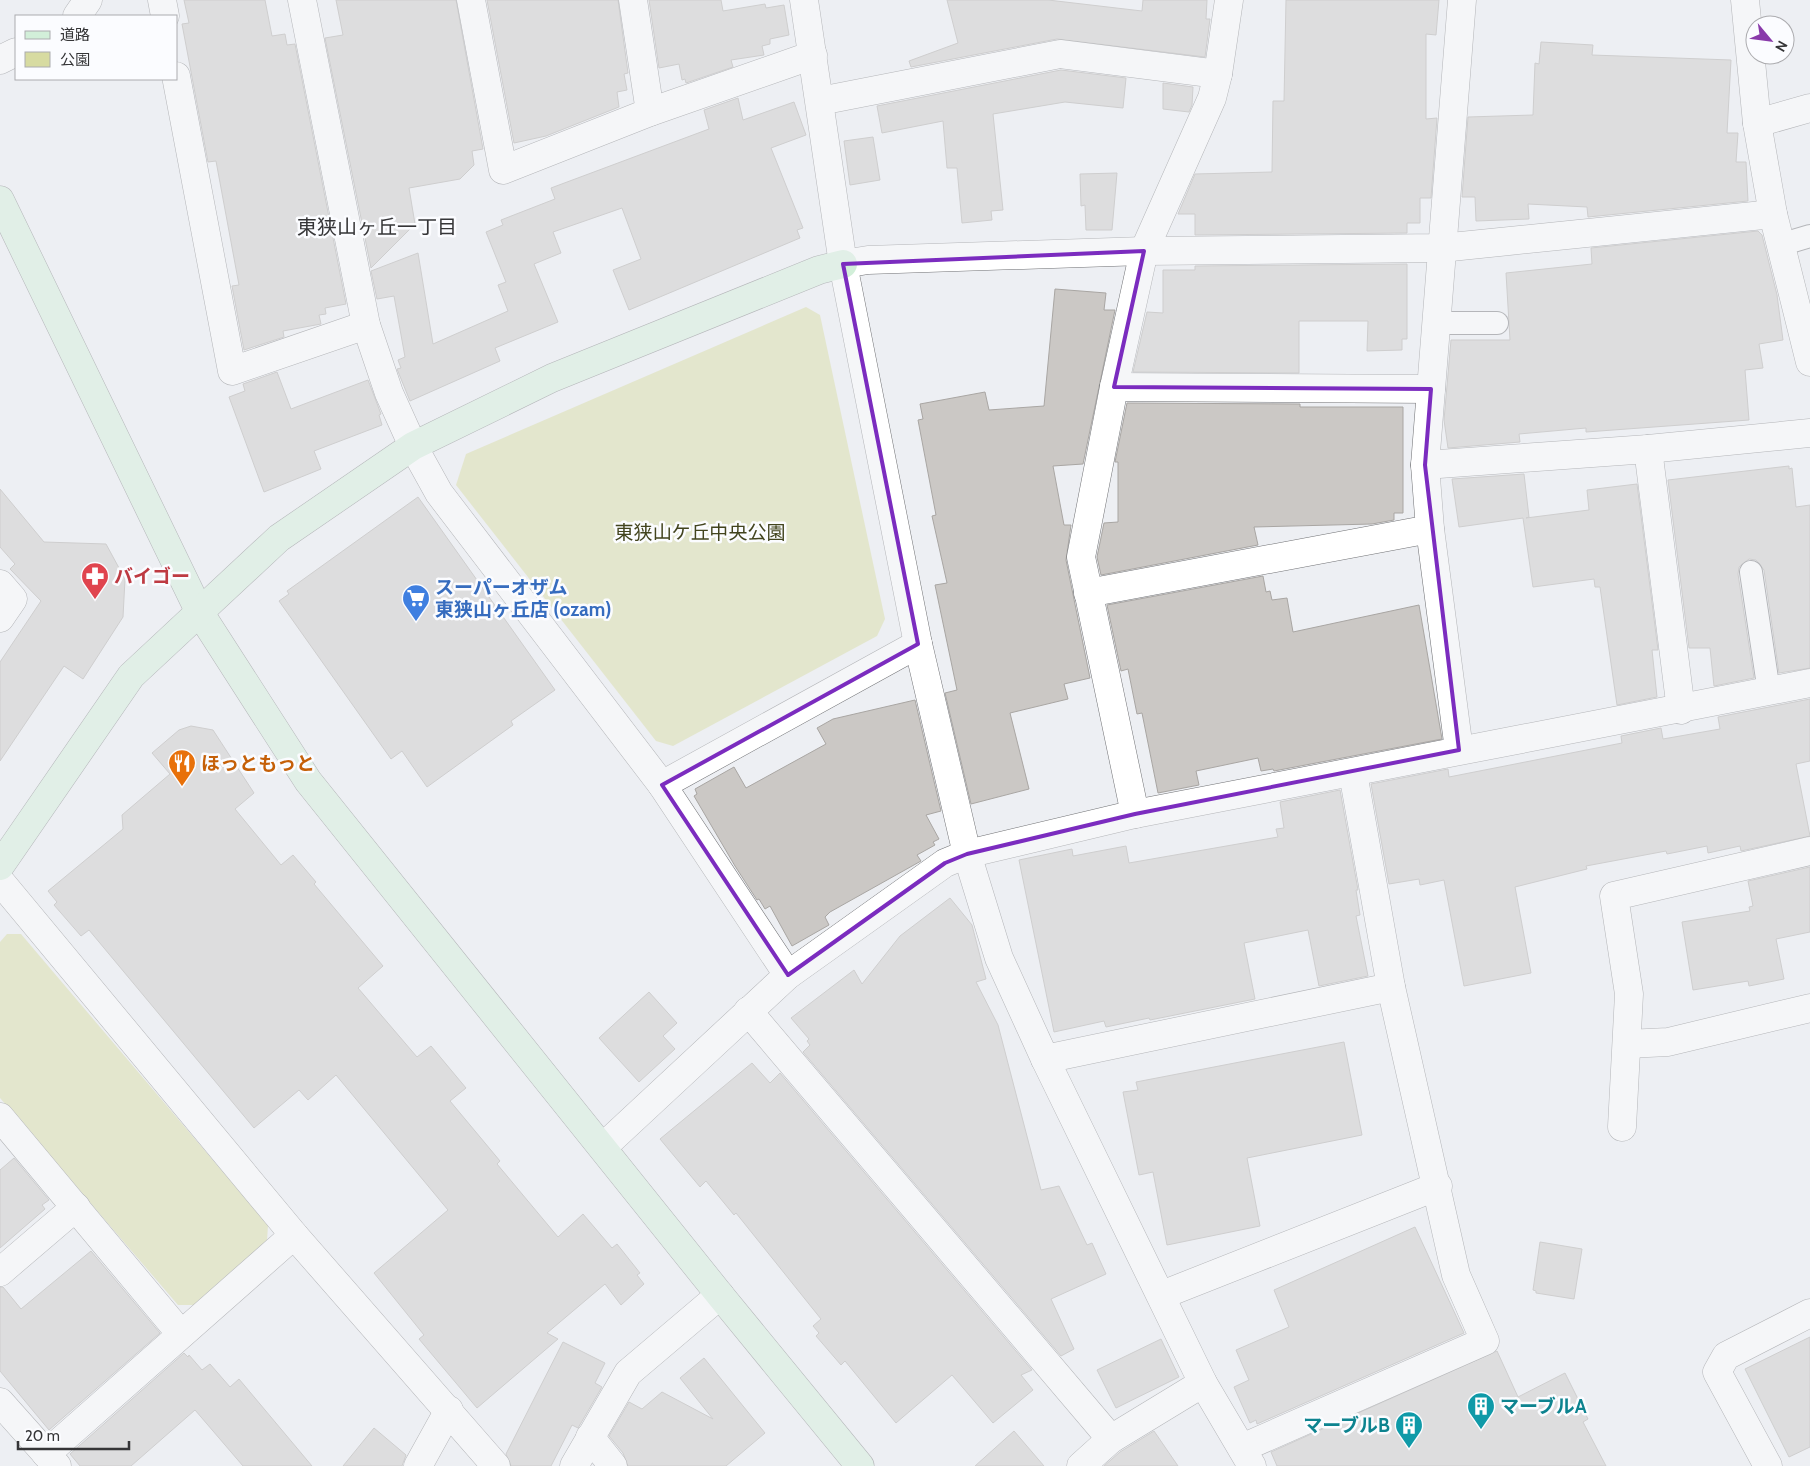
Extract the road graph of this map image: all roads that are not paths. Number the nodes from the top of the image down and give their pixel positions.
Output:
1 (88, 0) edge
2 (162, 0) edge
3 (302, 0) edge
4 (471, 0) edge
5 (633, 0) edge
6 (804, 0) edge
7 (1229, 0) edge
8 (1462, 0) edge
9 (1745, 0) edge
10 (78, 15) edge
11 (165, 15) edge
12 (15, 52) edge
13 (813, 54) junction
14 (0, 60) edge
15 (1218, 74) junction
16 (177, 80) edge
17 (820, 101) junction
18 (1810, 108) edge
19 (650, 112) junction
20 (1757, 123) junction
21 (0, 200) edge
22 (1773, 214) junction
23 (1810, 236) edge
24 (1780, 246) junction
25 (1441, 248) junction
26 (1144, 251) junction
27 (843, 264) junction
28 (1436, 323) junction
29 (1497, 323) dead end
30 (366, 325) junction
31 (1809, 359) edge
32 (1114, 387) junction
33 (1431, 389) junction
34 (1810, 434) edge
35 (412, 446) junction
36 (1648, 448) junction
37 (1425, 464) junction
38 (1430, 529) junction
39 (1751, 572) dead end
40 (0, 584) edge
41 (1088, 593) junction
42 (200, 613) junction
43 (0, 618) edge
44 (918, 644) junction
45 (1810, 683) edge
46 (1769, 692) junction
47 (1681, 710) junction
48 (1459, 750) junction
49 (1353, 773) junction
50 (662, 785) junction
51 (1135, 814) junction
52 (1810, 852) edge
53 (967, 854) junction
54 (0, 866) edge
55 (0, 881) edge
56 (788, 975) junction
57 (1391, 987) junction
58 (1810, 1008) edge
59 (748, 1011) junction
60 (1627, 1044) junction
61 (1045, 1059) junction
62 (0, 1116) edge
63 (1622, 1127) dead end
64 (603, 1147) junction
65 (1438, 1186) junction
66 (76, 1207) junction
67 (294, 1235) junction
68 (0, 1272) edge
69 (720, 1295) junction
70 (1162, 1295) junction
71 (1810, 1313) edge
72 (182, 1334) junction
73 (1203, 1383) junction
74 (0, 1402) edge
75 (449, 1410) junction
76 (590, 1437) junction
77 (1111, 1439) junction
78 (1247, 1457) edge
79 (51, 1460) edge
80 (418, 1466) edge
81 (496, 1466) edge
82 (574, 1466) edge
83 (613, 1466) edge
84 (860, 1466) edge
85 (1081, 1466) edge
86 (1768, 1466) edge

1 - 10 street
2 - 11 street
3 - 30 street
4 - 19 street
5 - 19 street
6 - 13 street
7 - 15 street
8 - 25 street
9 - 20 street
12 - 14 street
13 - 17 street
13 - 19 street
15 - 17 street
15 - 26 street
16 - 30 street
17 - 27 street
18 - 20 street
20 - 22 street
21 - 42 street
22 - 24 street
22 - 25 street
23 - 24 lane
24 - 31 street
25 - 26 street
25 - 28 street
26 - 27 street
26 - 32 street
27 - 35 street
27 - 44 street
28 - 29 lane
28 - 33 street
30 - 35 street
32 - 33 street
32 - 41 street
33 - 37 street
34 - 36 street
35 - 42 street
35 - 50 street
36 - 37 street
36 - 47 street
37 - 38 street
38 - 41 street
38 - 48 street
39 - 46 lane
40 - 43 street
41 - 51 street
42 - 54 street
42 - 64 street
44 - 50 street
44 - 53 street
45 - 46 street
46 - 47 street
47 - 48 street
48 - 49 street
49 - 51 street
49 - 57 street
50 - 56 street
51 - 53 street
52 - 60 street
53 - 56 street
53 - 61 street
55 - 67 street
56 - 59 street
57 - 61 street
57 - 65 street
58 - 60 street
59 - 64 street
59 - 77 street
60 - 63 street
61 - 70 street
62 - 66 street
64 - 69 street
65 - 70 street
65 - 78 street
66 - 68 street
66 - 72 street
67 - 72 street
67 - 75 street
69 - 76 street
69 - 84 street
70 - 73 street
71 - 86 street
72 - 79 street
73 - 77 street
73 - 78 street
74 - 79 street
75 - 80 street
75 - 81 street
76 - 82 street
76 - 83 street
77 - 85 street

